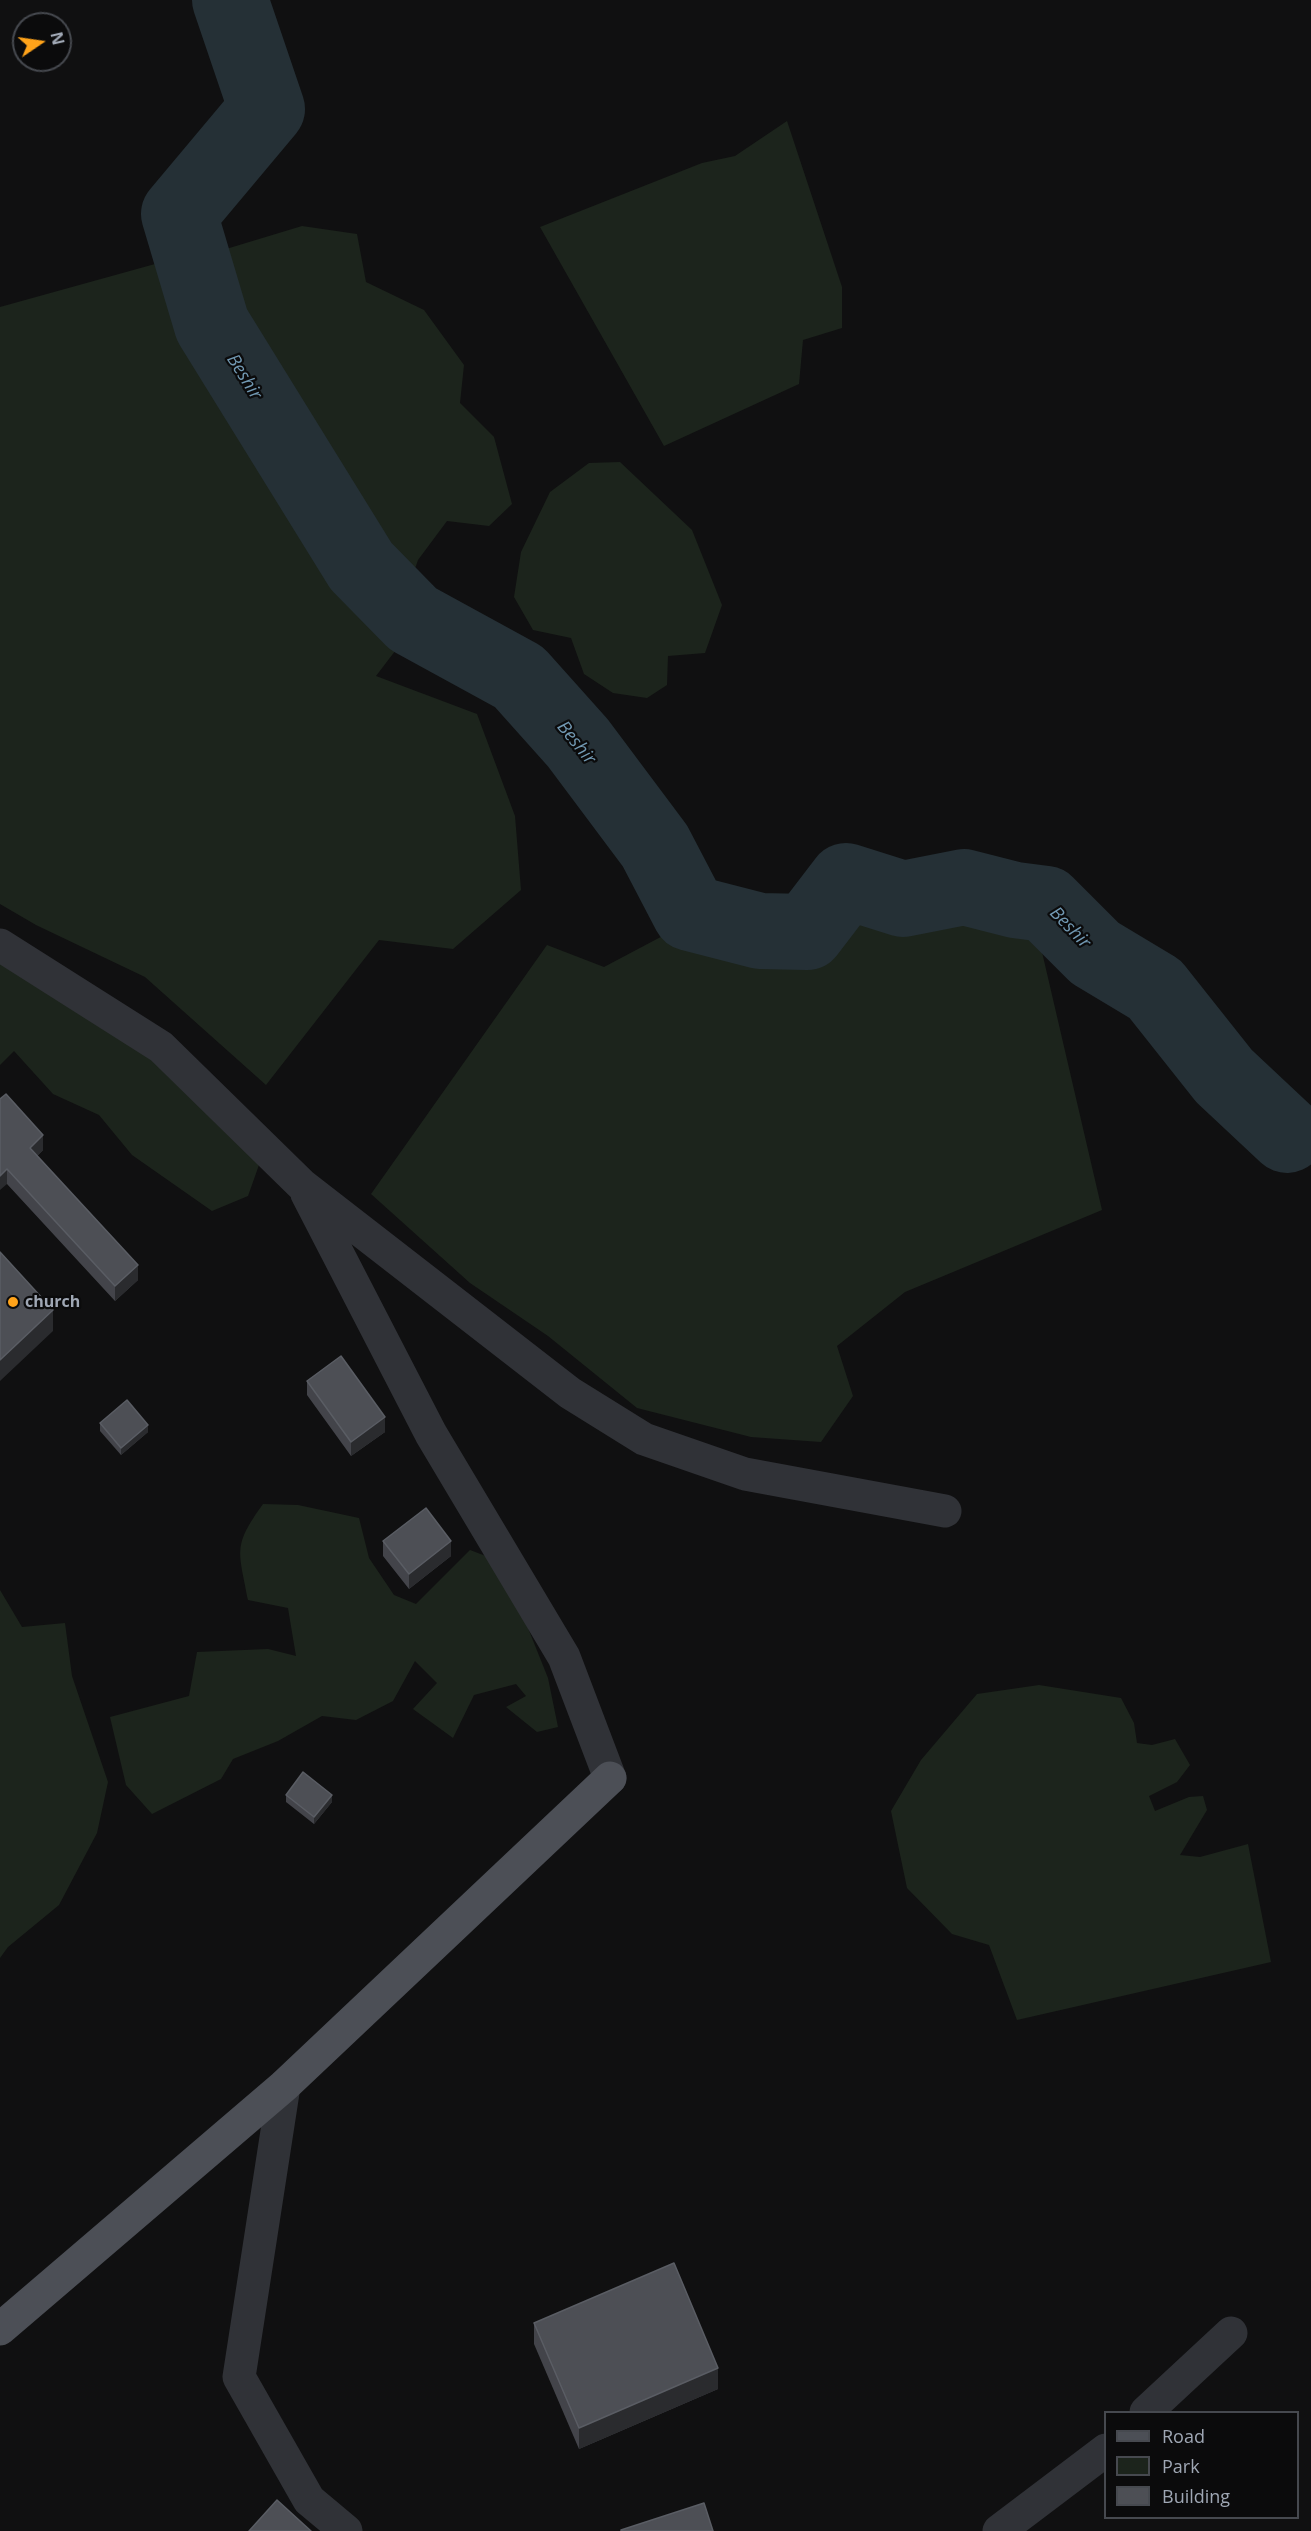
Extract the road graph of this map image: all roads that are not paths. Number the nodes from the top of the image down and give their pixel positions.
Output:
1 (0, 945) edge
2 (302, 1185) junction
3 (945, 1511) dead end
4 (610, 1778) joint
5 (284, 2086) junction
6 (0, 2329) edge
7 (1231, 2332) dead end
8 (1147, 2411) edge
9 (1104, 2452) edge
10 (345, 2531) edge
11 (999, 2531) edge

1 - 2 street
2 - 3 street
2 - 4 street
4 - 5 main road
5 - 6 main road
5 - 10 street
7 - 8 street
9 - 11 street

